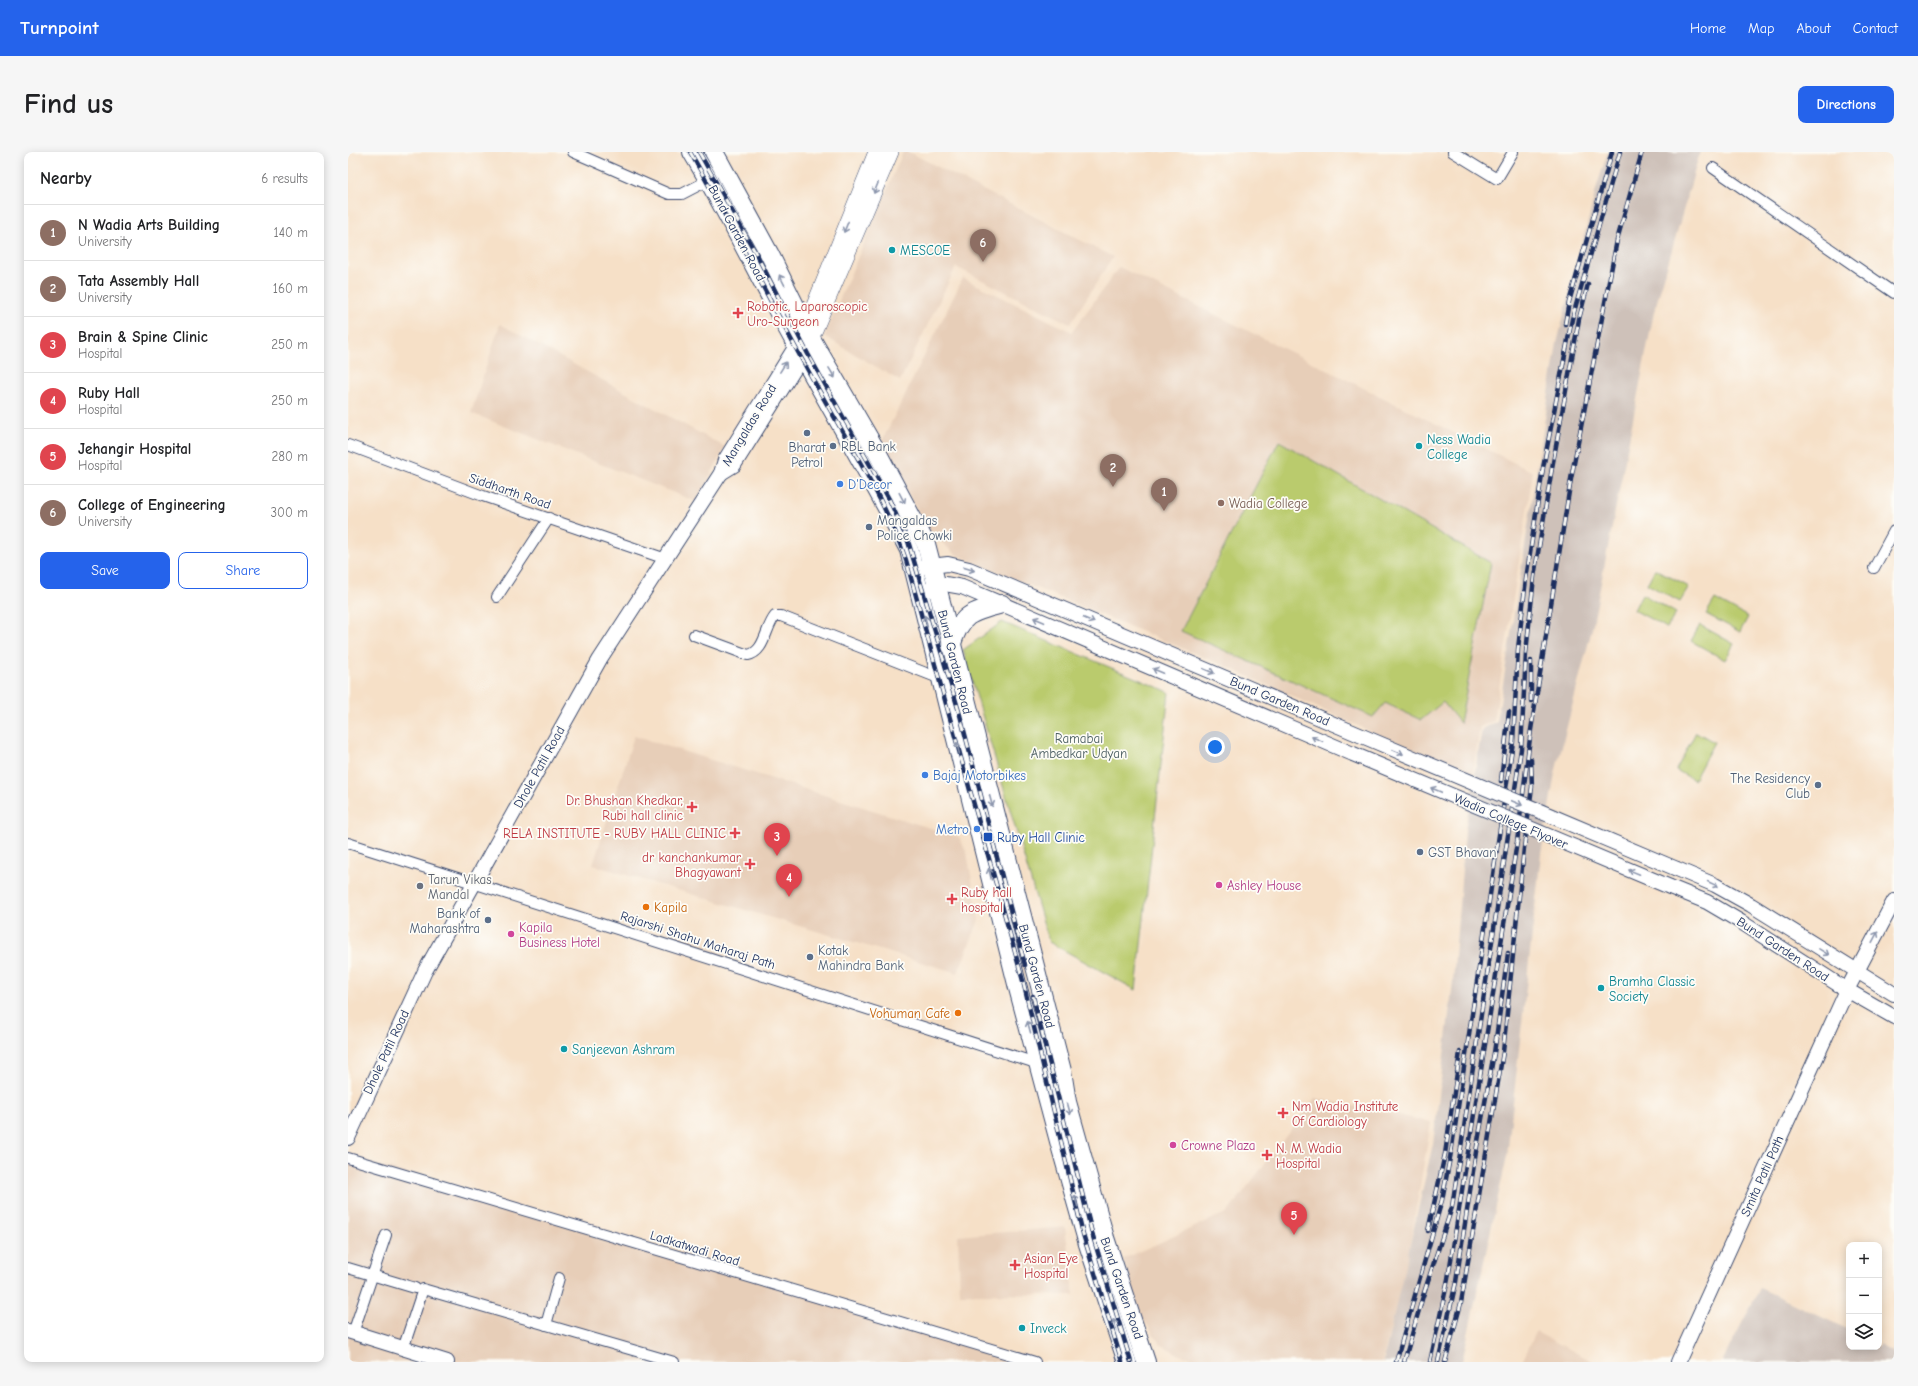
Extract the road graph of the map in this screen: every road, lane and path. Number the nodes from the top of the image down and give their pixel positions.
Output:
1 (573, 152) edge
2 (692, 152) edge
3 (714, 152) edge
4 (876, 152) edge
5 (891, 152) edge
6 (1453, 152) edge
7 (1513, 152) edge
8 (1713, 168) dead end
9 (709, 180) junction
10 (1894, 293) edge
11 (804, 343) junction
12 (348, 445) edge
13 (721, 473) joint
14 (549, 518) junction
15 (1894, 531) edge
16 (666, 559) junction
17 (931, 564) junction
18 (1874, 568) dead end
19 (914, 569) junction
20 (937, 586) junction
21 (920, 593) junction
22 (497, 596) dead end
23 (1002, 604) junction
24 (694, 635) dead end
25 (951, 646) junction
26 (958, 674) junction
27 (941, 679) junction
28 (1362, 736) joint
29 (1353, 754) joint
30 (348, 843) edge
31 (1677, 869) joint
32 (475, 882) junction
33 (1670, 887) joint
34 (1894, 901) edge
35 (1857, 972) junction
36 (1847, 990) junction
37 (1894, 994) edge
38 (1894, 1017) edge
39 (1039, 1064) junction
40 (348, 1138) edge
41 (348, 1158) edge
42 (386, 1235) dead end
43 (348, 1268) edge
44 (372, 1275) junction
45 (559, 1278) dead end
46 (415, 1288) dead end
47 (546, 1325) junction
48 (351, 1332) edge
49 (403, 1349) junction
50 (427, 1359) edge
51 (447, 1362) edge
52 (674, 1362) edge
53 (1035, 1362) edge
54 (1127, 1362) edge
55 (1146, 1362) edge
56 (1678, 1362) edge

1 - 9 street
2 - 9 highway, Bund Garden Road
11 -> 3 highway, Bund Garden Road
4 -> 11 main road, Mangaldas Road
5 -> 11 main road, Mangaldas Road
6 - 7 street
8 - 10 street
9 - 11 highway, Bund Garden Road
11 - 13 main road, Mangaldas Road
11 -> 17 highway, Bund Garden Road
11 - 19 highway, Bund Garden Road
12 - 14 street, Siddharth Road
13 - 16 main road, Dhole Patil Road
14 - 16 street, Siddharth Road
14 - 22 street
15 - 18 street
16 - 32 main road, Dhole Patil Road
17 - 19 main road, Bund Garden Road
17 - 20 highway, Bund Garden Road
17 -> 28 main road, Bund Garden Road
19 - 21 highway, Bund Garden Road
20 - 21 main road, Bund Garden Road
20 - 23 main road, Bund Garden Road
20 - 25 highway, Bund Garden Road
27 -> 21 highway, Bund Garden Road
23 - 25 highway
29 -> 23 main road, Bund Garden Road
24 - 27 street
25 - 26 highway, Bund Garden Road
26 - 27 street
26 -> 55 highway, Bund Garden Road
39 -> 27 highway, Bund Garden Road
28 -> 31 main road, Wadia College Flyover, bridge
33 -> 29 main road, Wadia College Flyover, bridge
30 - 32 street, Rajarshi Shahu Maharaj Path
31 -> 35 main road, Bund Garden Road
32 - 39 street, Rajarshi Shahu Maharaj Path
32 - 40 main road, Dhole Patil Road
33 - 36 main road, Bund Garden Road
35 -> 34 main road, Smita Patil Path
35 - 36 main road, Smita Patil Path
35 - 37 main road, Bund Garden Road
36 - 38 main road, Bund Garden Road
36 - 56 main road, Smita Patil Path
54 -> 39 highway, Bund Garden Road
41 - 53 street, Ladkatwadi Road
42 - 44 street
43 - 44 street
44 - 46 street
44 - 48 street
45 - 47 street
47 - 49 street
47 - 52 street
48 - 49 main road
49 - 50 main road
50 - 51 main road

